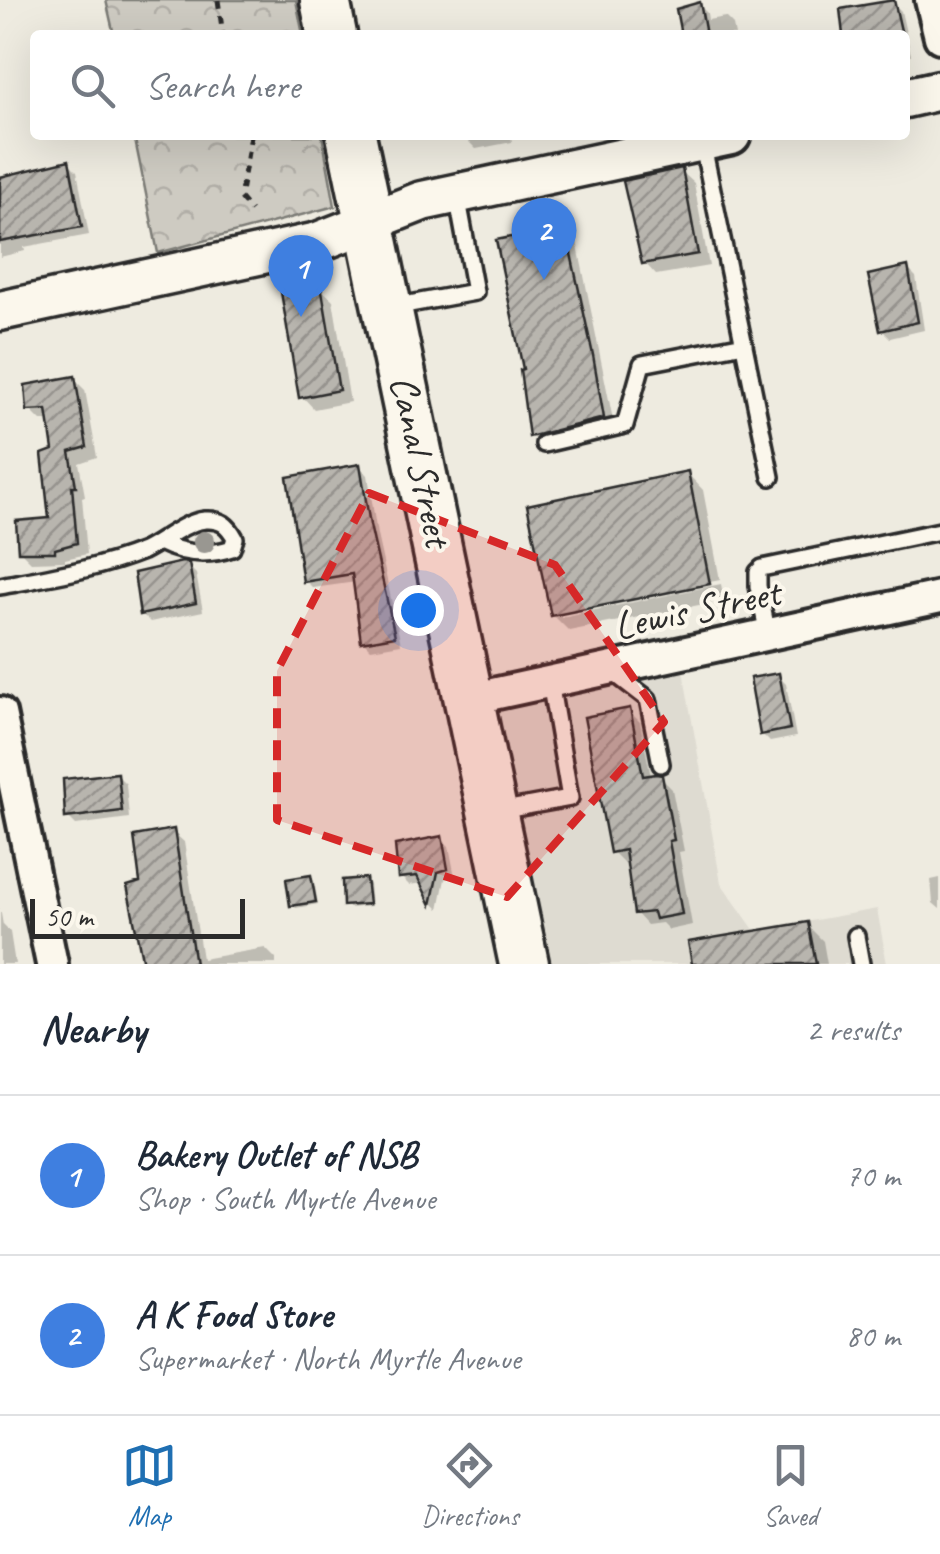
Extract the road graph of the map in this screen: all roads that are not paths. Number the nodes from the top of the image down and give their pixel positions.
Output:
1 (325, 0) edge
2 (931, 0) edge
3 (331, 30) edge
4 (940, 37) edge
5 (940, 90) edge
6 (910, 97) edge
7 (353, 140) edge
8 (707, 140) edge
9 (716, 140) edge
10 (457, 194) junction
11 (368, 222) junction
12 (389, 308) junction
13 (0, 311) edge
14 (744, 344) junction
15 (544, 444) dead end
16 (771, 477) dead end
17 (940, 531) edge
18 (159, 542) dead end
19 (0, 586) edge
20 (940, 597) edge
21 (768, 635) junction
22 (610, 669) junction
23 (550, 682) junction
24 (470, 699) junction
25 (0, 712) edge
26 (661, 764) dead end
27 (494, 812) junction
28 (856, 936) dead end
29 (52, 964) edge
30 (524, 964) edge
31 (861, 964) edge

1 - 3 main road
2 - 4 street
5 - 6 street
7 - 11 main road, Canal Street
8 - 10 street
9 - 14 lane
10 - 11 street
10 - 12 lane
11 - 12 main road, Canal Street
11 - 13 street
12 - 24 main road, Canal Street
14 - 15 lane
14 - 16 lane
17 - 21 lane
18 - 19 lane
20 - 21 street, Lewis Street
21 - 22 street, Lewis Street
22 - 23 street, Lewis Street
22 - 26 lane
23 - 24 street, Lewis Street
23 - 27 lane
24 - 27 main road, Canal Street
25 - 29 street
27 - 30 main road, Canal Street
28 - 31 lane

